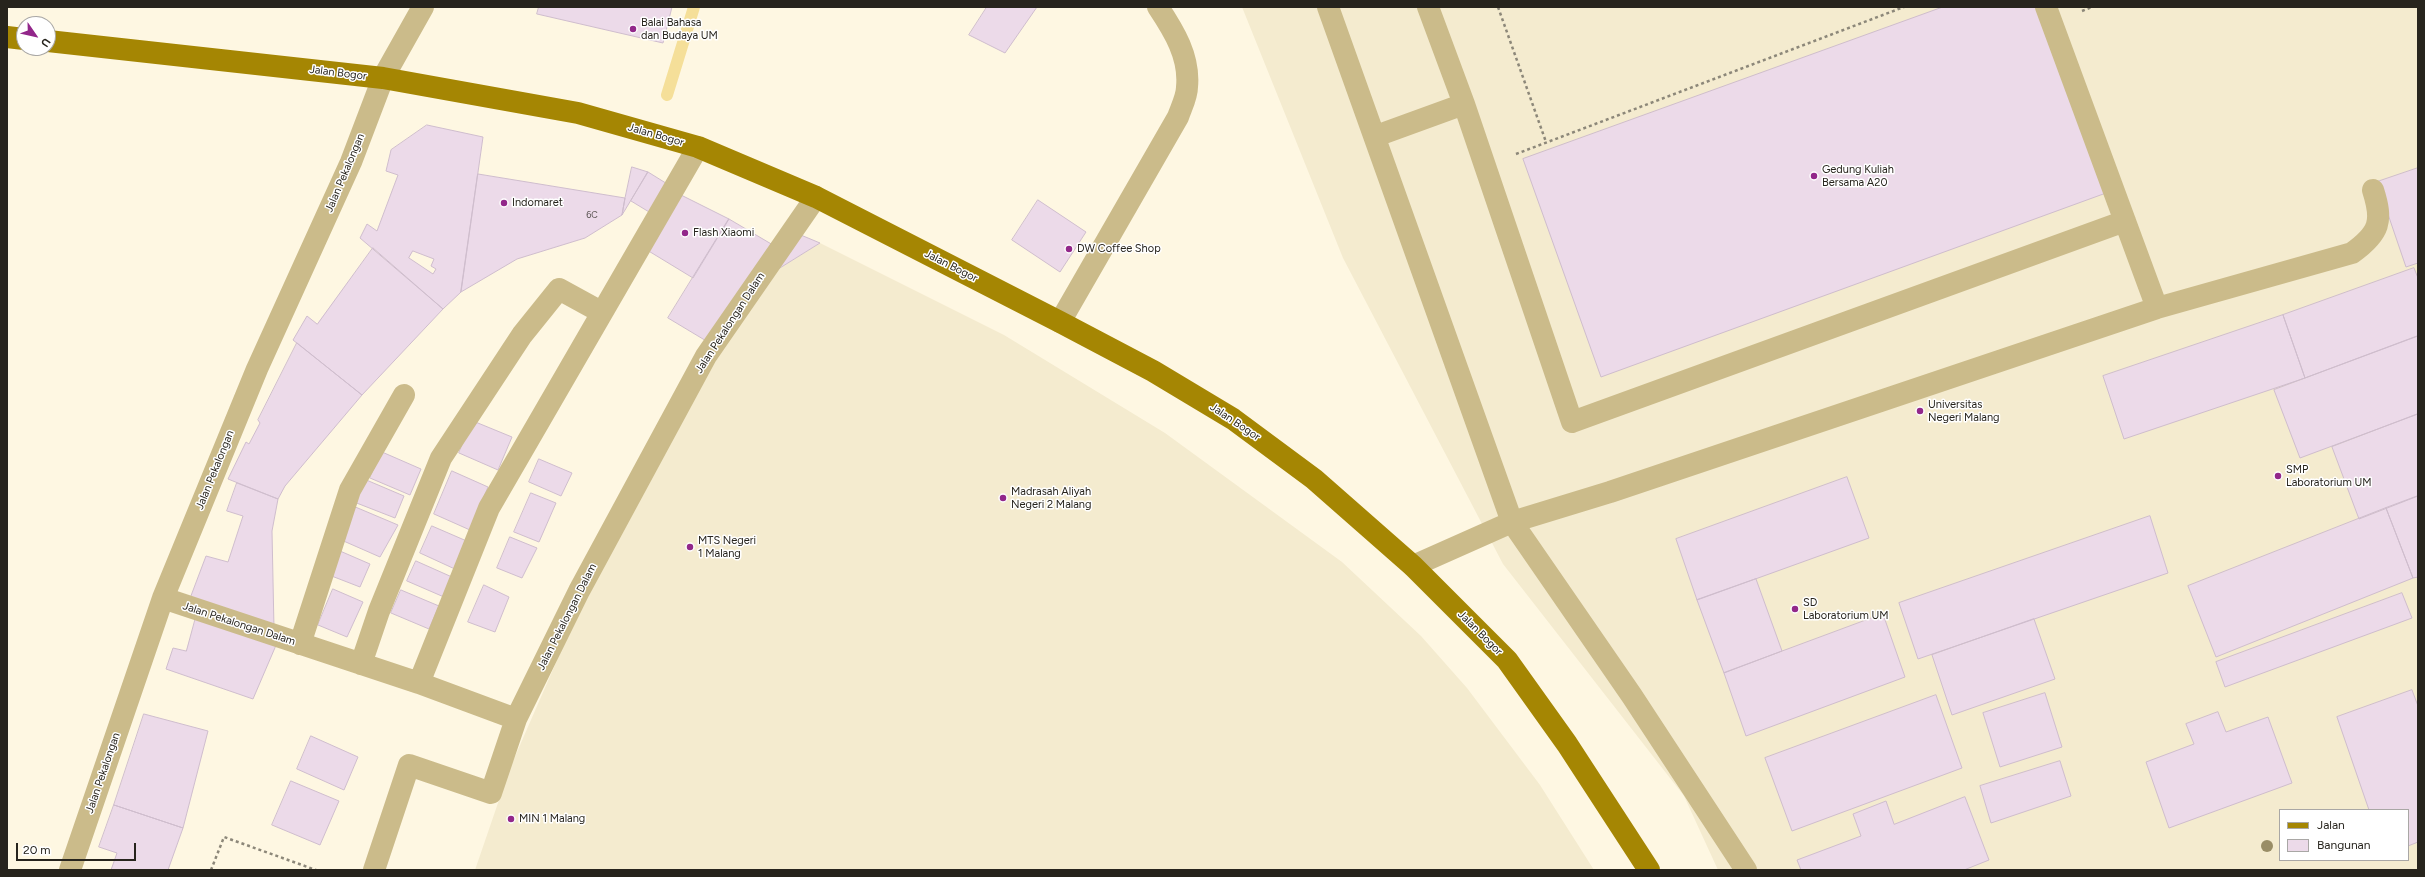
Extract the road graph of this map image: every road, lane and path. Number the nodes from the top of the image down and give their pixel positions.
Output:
1 (423, 7) edge
2 (1158, 7) edge
3 (1328, 7) edge
4 (1428, 7) edge
5 (1498, 7) edge
6 (1904, 7) edge
7 (2046, 7) edge
8 (56, 42) edge
9 (383, 78) junction
10 (1464, 104) junction
11 (1376, 136) junction
12 (1546, 142) junction
13 (698, 147) junction
14 (1485, 166) junction
15 (2373, 190) dead end
16 (816, 197) junction
17 (2124, 221) junction
18 (2157, 308) junction
19 (601, 312) junction
20 (1060, 322) junction
21 (404, 395) dead end
22 (1512, 522) junction
23 (1413, 566) junction
24 (163, 598) junction
25 (300, 644) junction
26 (361, 664) junction
27 (419, 683) junction
28 (516, 719) junction
29 (70, 870) edge
30 (211, 870) edge
31 (316, 870) edge
32 (374, 870) edge
33 (1649, 870) edge
34 (1746, 870) edge

1 - 9 street, Jalan Pekalongan
2 - 20 street
3 - 11 street
4 - 10 street
5 - 12 path
6 - 12 path
7 - 17 street
8 - 9 main road, Jalan Bogor
9 - 13 main road, Jalan Bogor
9 - 24 street, Jalan Pekalongan
10 - 11 street
10 - 14 street
11 - 22 street
12 - 14 path
13 - 16 main road, Jalan Bogor
13 - 19 street
14 - 17 street
15 - 18 street
16 - 20 main road, Jalan Bogor
16 - 28 street, Jalan Pekalongan Dalam
17 - 18 street
18 - 22 street
19 - 26 street
19 - 27 street
20 - 23 main road, Jalan Bogor
21 - 25 street
22 - 23 street
22 - 34 street
23 - 33 main road, Jalan Bogor
24 - 25 street, Jalan Pekalongan Dalam
24 - 29 street, Jalan Pekalongan
25 - 26 street, Jalan Pekalongan Dalam
26 - 27 street, Jalan Pekalongan Dalam
27 - 28 street, Jalan Pekalongan Dalam
28 - 32 street
30 - 31 path

